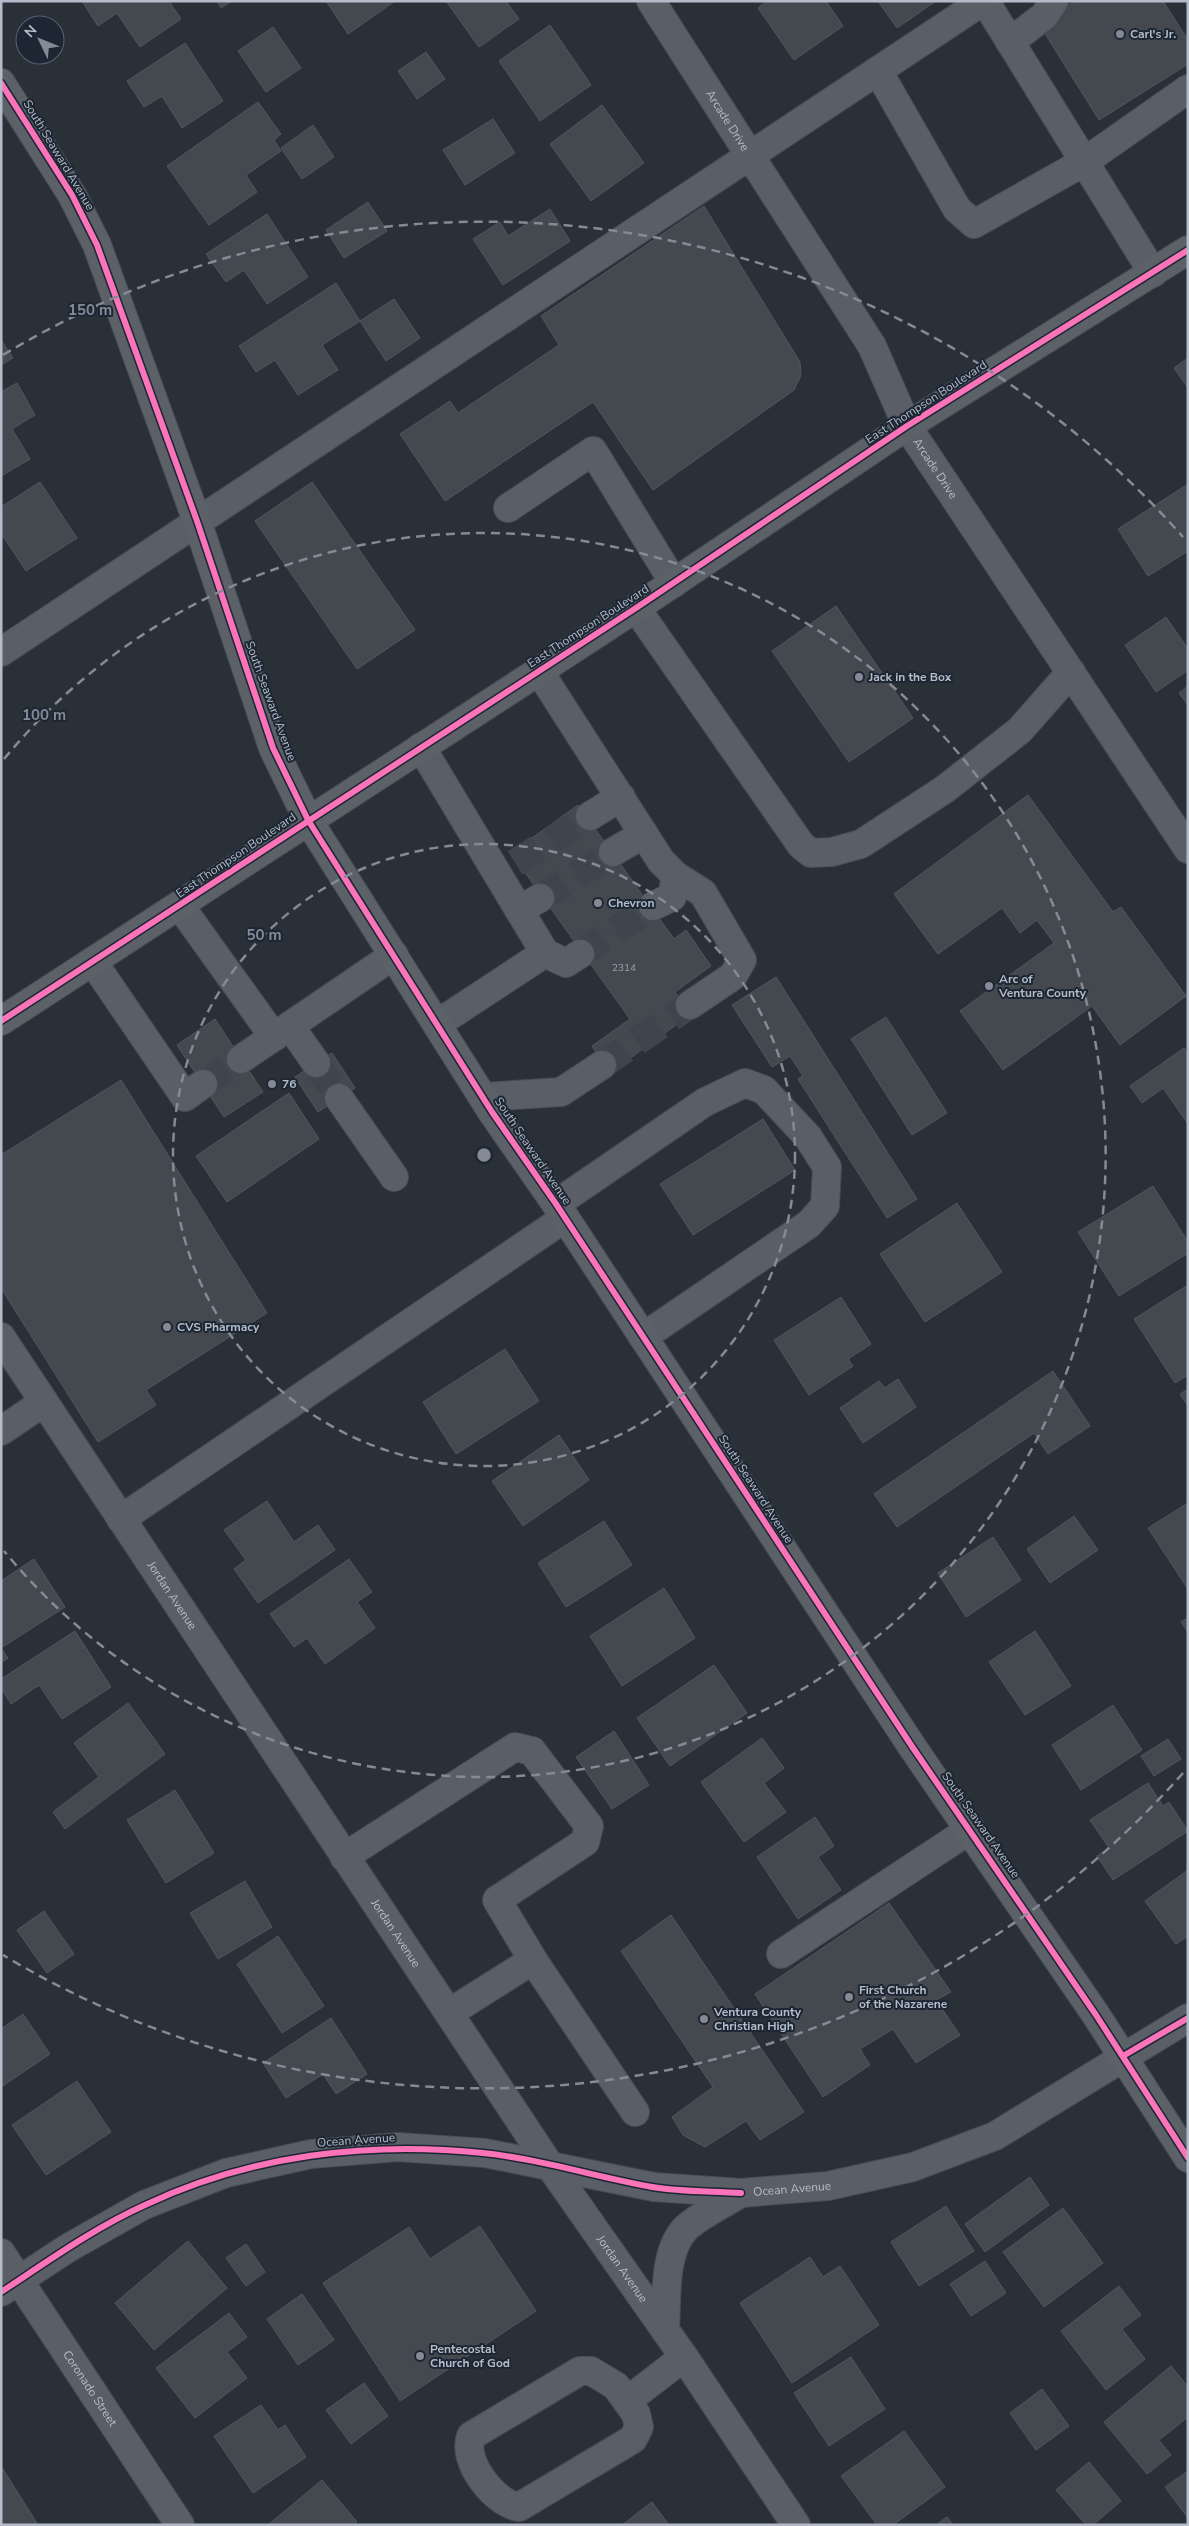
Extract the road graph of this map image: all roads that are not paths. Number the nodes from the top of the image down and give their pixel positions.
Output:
1 (651, 1) edge
2 (984, 1) edge
3 (1054, 1) edge
4 (1010, 42) junction
5 (878, 71) junction
6 (1, 83) edge
7 (1188, 89) edge
8 (751, 155) junction
9 (1084, 162) junction
10 (1188, 251) edge
11 (1152, 273) junction
12 (907, 426) junction
13 (508, 508) dead end
14 (197, 521) junction
15 (674, 583) junction
16 (636, 608) junction
17 (1, 652) edge
18 (539, 671) junction
19 (1071, 672) junction
20 (421, 747) junction
21 (621, 797) junction
22 (590, 816) tunnel mouth
23 (308, 820) junction
24 (644, 834) junction
25 (1188, 848) edge
26 (613, 852) tunnel mouth
27 (676, 876) junction
28 (180, 906) junction
29 (652, 906) tunnel mouth
30 (545, 953) junction
31 (580, 954) tunnel mouth
32 (394, 955) junction
33 (93, 962) junction
34 (690, 1005) tunnel mouth
35 (1, 1021) edge
36 (438, 1024) junction
37 (282, 1031) junction
38 (241, 1059) tunnel mouth
39 (316, 1063) tunnel mouth
40 (602, 1065) tunnel mouth
41 (203, 1084) tunnel mouth
42 (483, 1097) junction
43 (339, 1098) tunnel mouth
44 (394, 1177) dead end
45 (561, 1211) junction
46 (643, 1336) junction
47 (1, 1338) edge
48 (44, 1402) junction
49 (1, 1430) edge
50 (121, 1519) junction
51 (971, 1829) junction
52 (344, 1857) junction
53 (781, 1954) dead end
54 (533, 1960) junction
55 (449, 2013) junction
56 (1188, 2018) edge
57 (1123, 2056) junction
58 (635, 2112) dead end
59 (1188, 2158) edge
60 (550, 2166) junction
61 (741, 2193) junction
62 (1, 2253) edge
63 (10, 2286) edge
64 (665, 2330) junction
65 (684, 2357) junction
66 (627, 2401) junction
67 (180, 2525) edge
68 (796, 2525) edge

1 - 8 street, Arcade Drive
2 - 4 street
2 - 5 street
3 - 4 street
4 - 9 street
5 - 8 street
5 - 9 street
6 - 14 main road, South Seaward Avenue
7 - 9 street
8 - 12 street, Arcade Drive
8 - 14 street
9 - 11 street
10 - 11 main road, East Thompson Boulevard
11 - 12 main road, East Thompson Boulevard
12 - 15 main road, East Thompson Boulevard
12 - 19 street, Arcade Drive
13 - 15 street
14 - 17 street
14 - 23 main road, South Seaward Avenue
15 - 16 main road, East Thompson Boulevard
16 - 18 main road, East Thompson Boulevard
16 - 19 street
18 - 20 main road, East Thompson Boulevard
18 - 21 street
19 - 25 street, Arcade Drive
20 - 23 main road, East Thompson Boulevard
20 - 30 street
21 - 22 street
21 - 24 street
23 - 28 main road, East Thompson Boulevard
23 - 32 main road, South Seaward Avenue
24 - 26 street
24 - 27 street
27 - 29 street
27 - 34 street
28 - 33 main road, East Thompson Boulevard
28 - 37 street
30 - 31 street
30 - 36 street
32 - 36 main road, South Seaward Avenue
32 - 37 street
33 - 35 main road, East Thompson Boulevard
33 - 41 street
36 - 42 main road, South Seaward Avenue
37 - 38 street
37 - 39 street
40 - 42 street
42 - 45 main road, South Seaward Avenue
43 - 44 street
45 - 46 main road, South Seaward Avenue
45 - 46 street
45 - 50 street
46 - 51 main road, South Seaward Avenue
47 - 48 street, Jordan Avenue
48 - 49 street
48 - 50 street, Jordan Avenue
50 - 52 street, Jordan Avenue
51 - 53 street
51 - 57 main road, South Seaward Avenue
52 - 54 street
52 - 55 street, Jordan Avenue
54 - 55 street
54 - 58 street
55 - 60 street, Jordan Avenue
56 - 57 street, Ocean Avenue
57 - 59 main road, South Seaward Avenue
57 - 61 street, Ocean Avenue
60 - 61 street, Ocean Avenue
60 - 63 street, Ocean Avenue
60 - 64 street, Jordan Avenue
61 - 64 street
62 - 63 street, Coronado Street
63 - 67 street, Coronado Street
64 - 65 street, Jordan Avenue
65 - 66 street
65 - 68 street, Jordan Avenue
66 - 66 street

